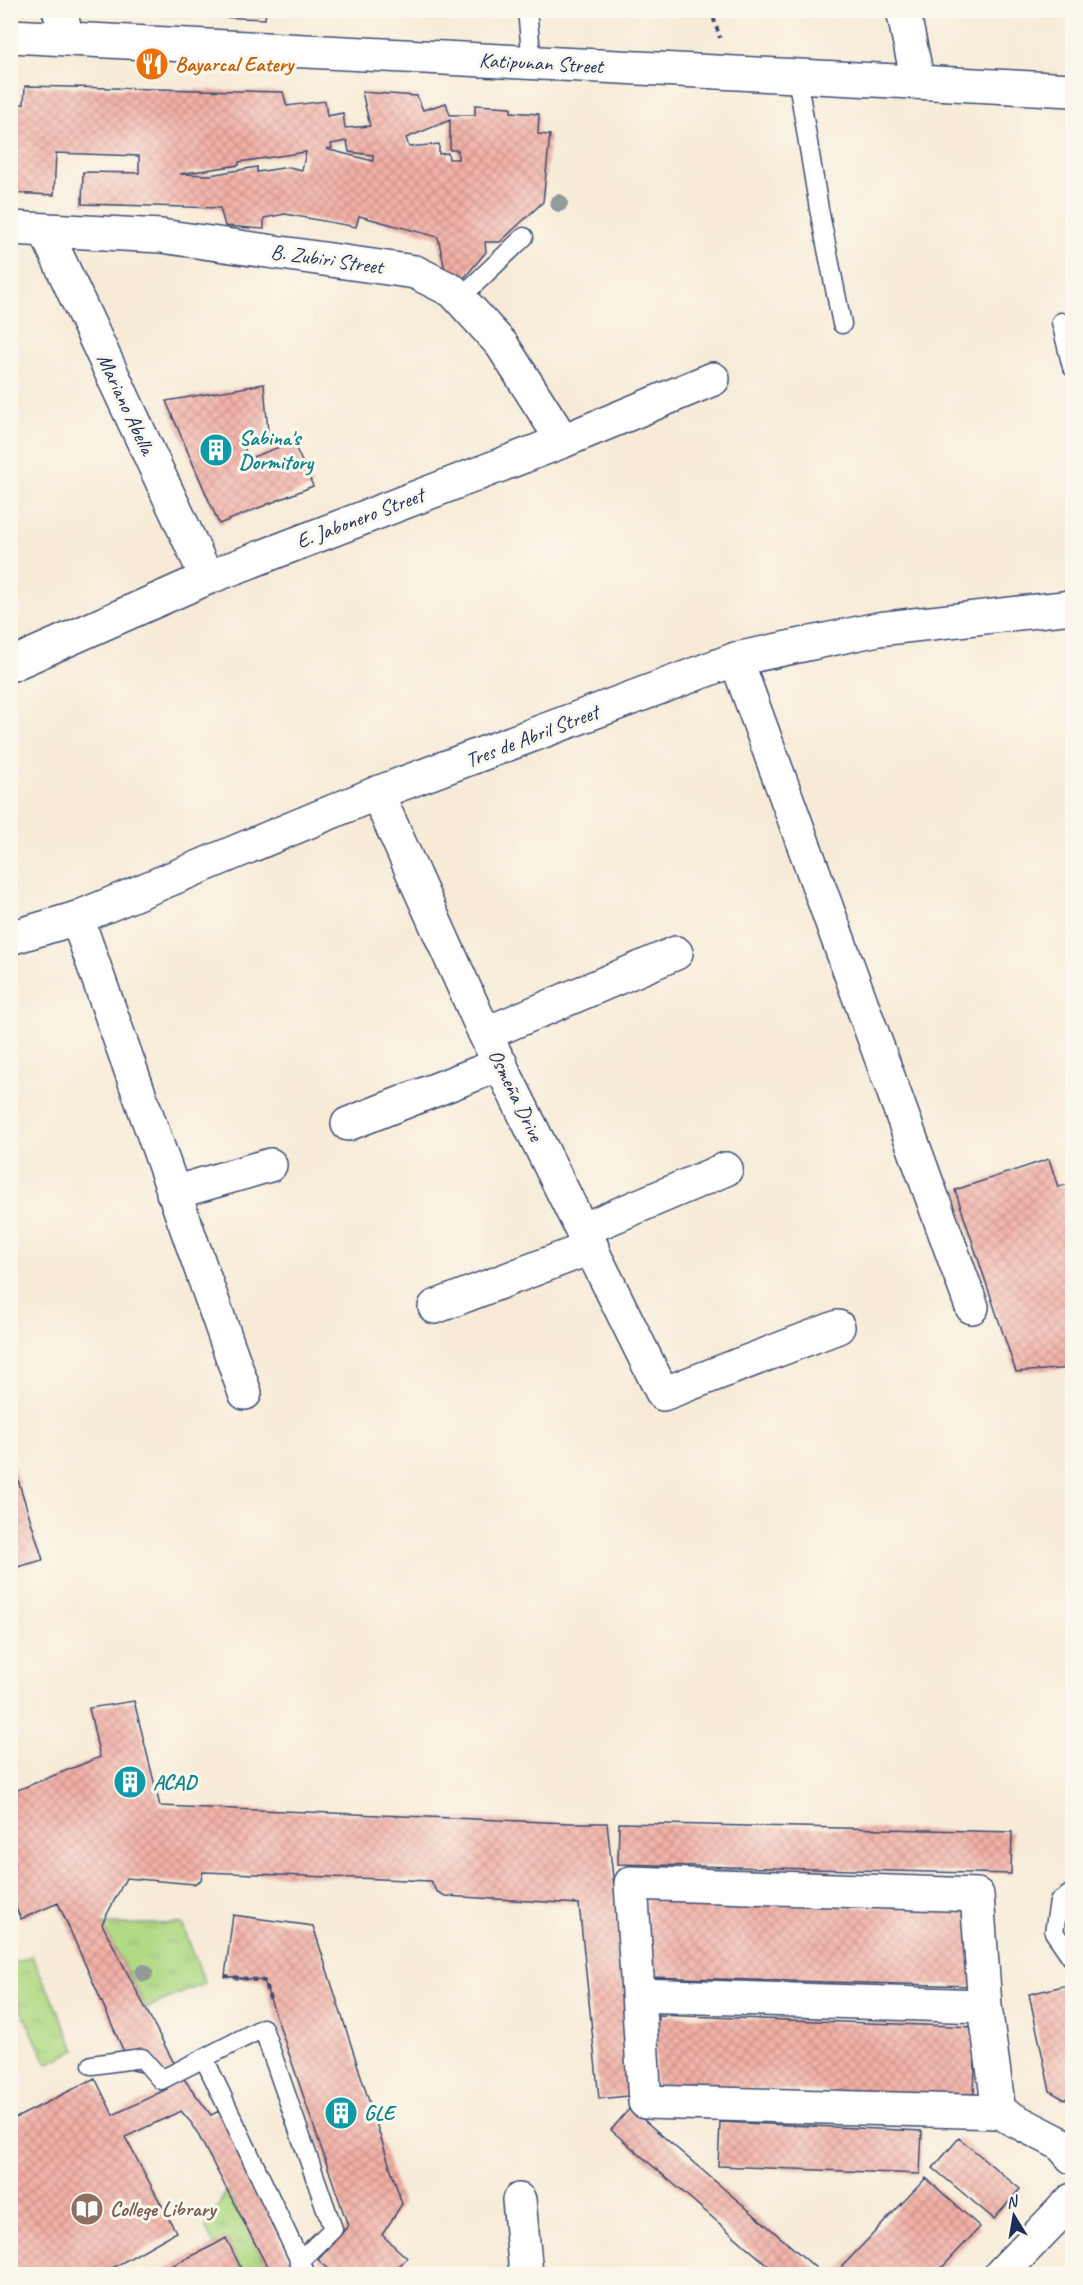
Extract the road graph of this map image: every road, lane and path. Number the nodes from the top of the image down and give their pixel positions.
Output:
1 (527, 10) edge
2 (903, 10) edge
3 (64, 25) edge
4 (10, 36) edge
5 (532, 63) junction
6 (797, 76) junction
7 (918, 82) junction
8 (1072, 90) edge
9 (10, 228) edge
10 (45, 230) junction
11 (524, 237) dead end
12 (460, 298) junction
13 (1061, 321) dead end
14 (842, 324) dead end
15 (1072, 368) edge
16 (713, 379) dead end
17 (562, 441) junction
18 (207, 578) junction
19 (1072, 607) edge
20 (736, 659) junction
21 (10, 665) edge
22 (377, 794) junction
23 (77, 918) junction
24 (10, 938) edge
25 (676, 953) dead end
26 (486, 1034) junction
27 (501, 1064) junction
28 (348, 1124) dead end
29 (270, 1166) dead end
30 (726, 1169) dead end
31 (173, 1193) junction
32 (587, 1239) junction
33 (435, 1307) dead end
34 (972, 1307) dead end
35 (838, 1327) dead end
36 (245, 1393) dead end
37 (1072, 1893) edge
38 (1072, 1958) edge
39 (225, 1976) dead end
40 (638, 1995) junction
41 (985, 2006) junction
42 (263, 2028) junction
43 (204, 2058) junction
44 (92, 2065) dead end
45 (999, 2112) junction
46 (1072, 2157) edge
47 (519, 2200) dead end
48 (1072, 2200) edge
49 (302, 2268) edge
50 (526, 2274) edge
51 (1001, 2274) edge

1 - 5 lane
2 - 7 street
3 - 4 street, Katipunan Street
3 - 5 street, Katipunan Street
5 - 6 street, Katipunan Street
6 - 7 street, Katipunan Street
6 - 14 lane
7 - 8 street, Katipunan Street
9 - 10 street, B. Zubiri Street
10 - 12 street, B. Zubiri Street
10 - 18 street, Mariano Abella
11 - 12 lane
12 - 17 street, B. Zubiri Street
13 - 15 lane
16 - 17 street, E. Jabonero Street
17 - 18 street, E. Jabonero Street
18 - 21 street, E. Jabonero Street
19 - 20 street, Tres de Abril Street
20 - 22 street, Tres de Abril Street
20 - 34 street
22 - 23 street, Tres de Abril Street
22 - 26 street, Osmeña Drive
23 - 24 street, Tres de Abril Street
23 - 31 street
25 - 26 street
26 - 27 street, Osmeña Drive
27 - 28 street
27 - 32 street, Osmeña Drive
29 - 31 street
30 - 32 street
31 - 36 street
32 - 33 street
32 - 35 street, Osmeña Drive
37 - 38 lane
39 - 42 path
40 - 41 street
40 - 41 street
40 - 45 street
41 - 45 street
42 - 43 lane
42 - 49 lane
43 - 44 lane
43 - 49 lane
45 - 46 street
47 - 50 street
48 - 51 street

